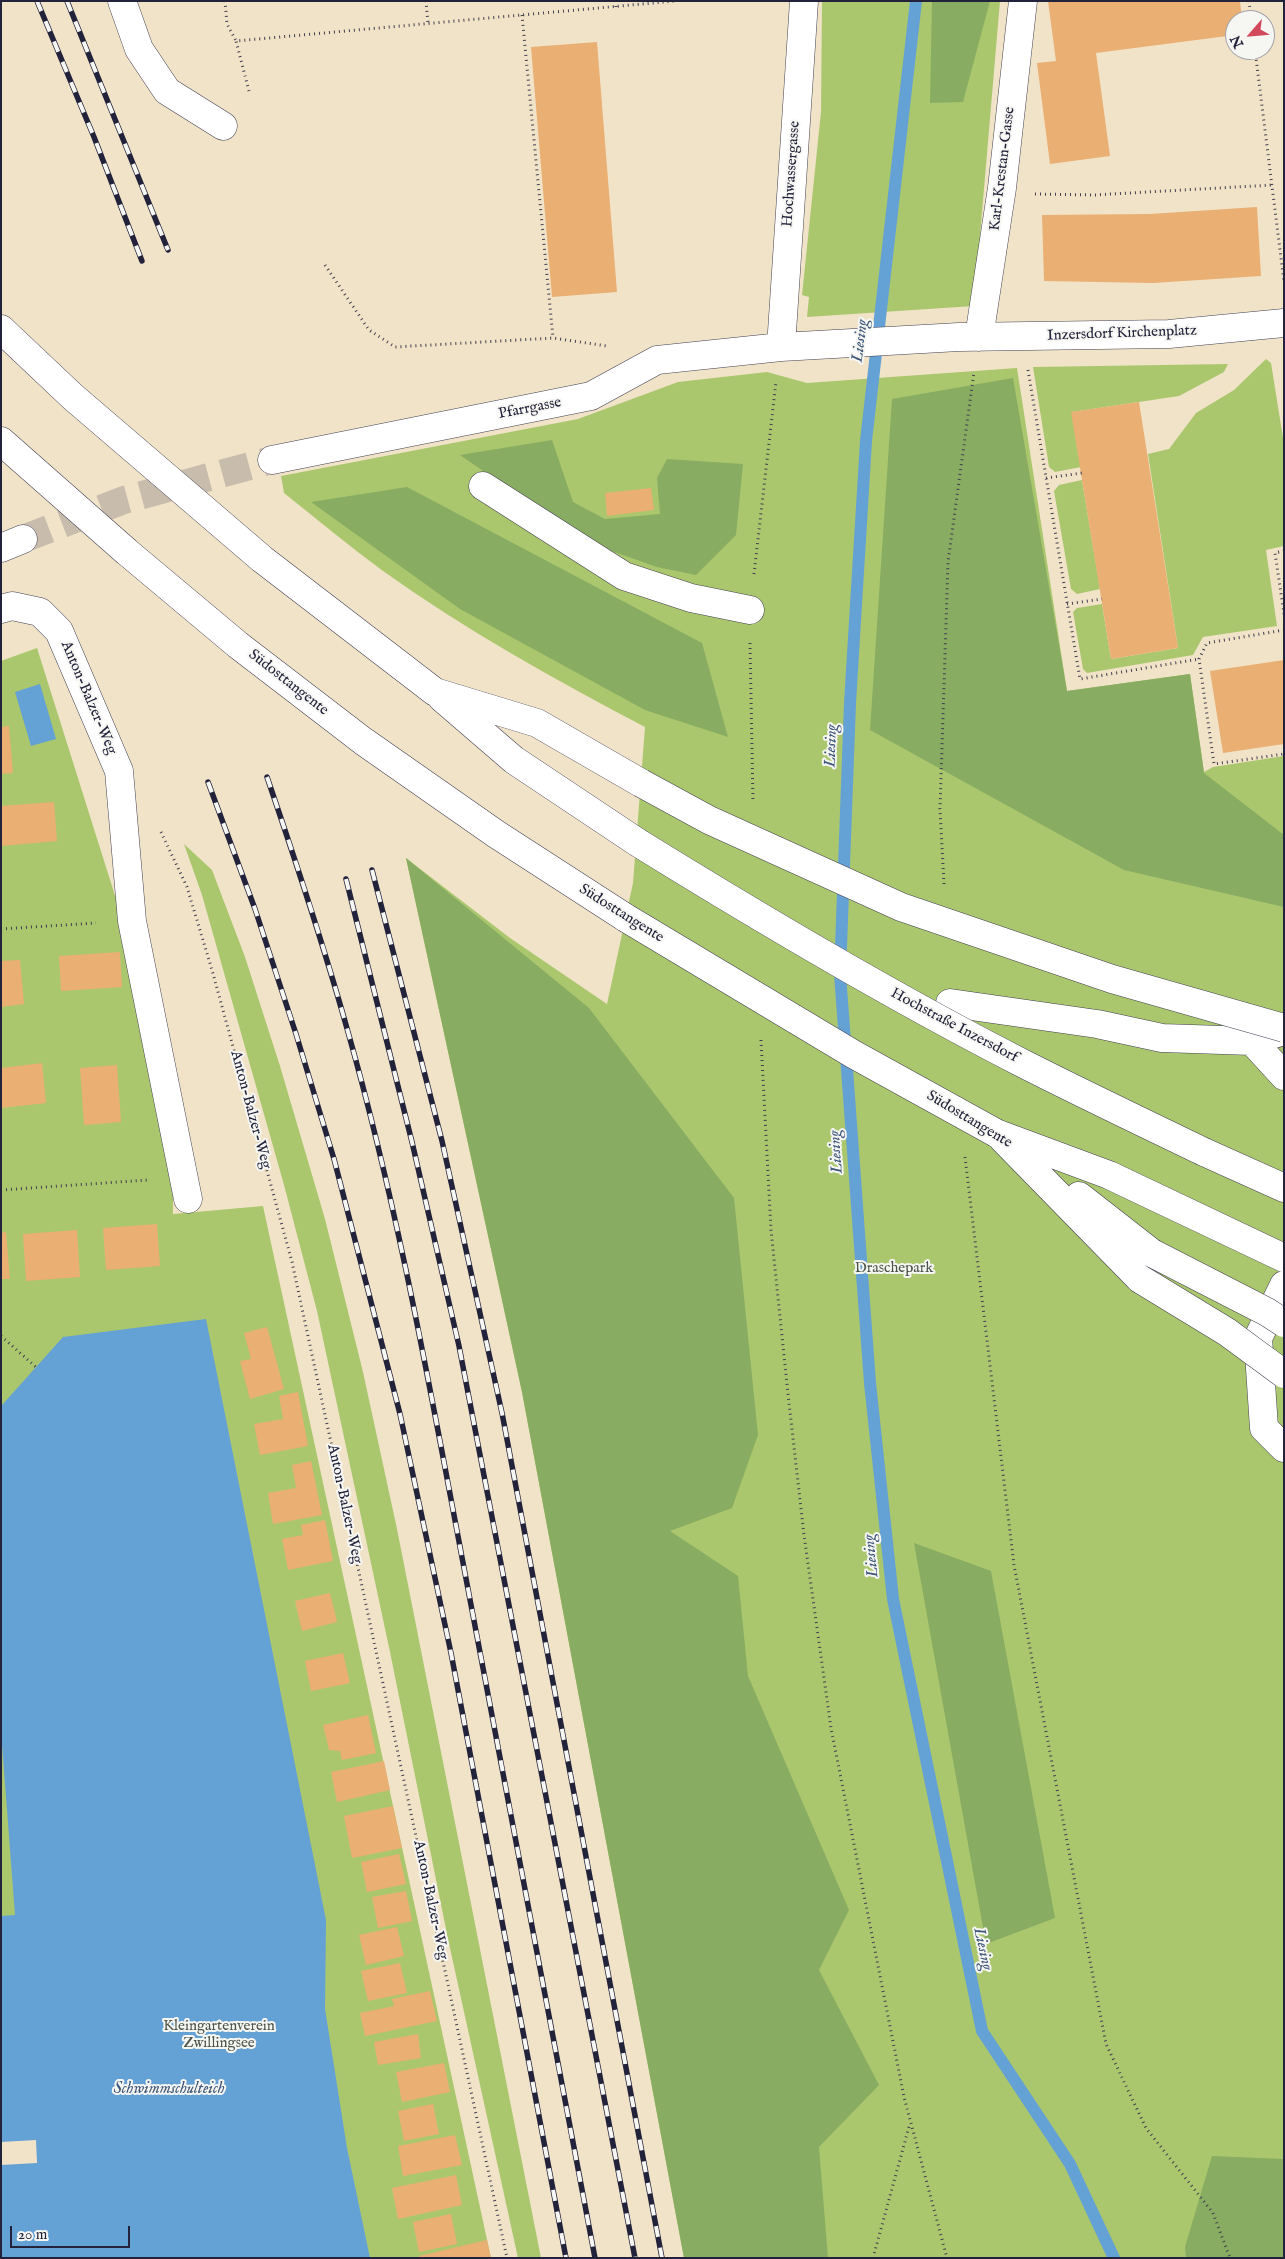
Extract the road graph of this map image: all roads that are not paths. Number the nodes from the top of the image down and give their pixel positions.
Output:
1 (122, 1) edge
2 (804, 1) edge
3 (1023, 1) edge
4 (223, 126) dead end
5 (1284, 323) edge
6 (1, 329) edge
7 (969, 337) junction
8 (808, 345) joint
9 (781, 346) junction
10 (1, 441) edge
11 (272, 460) tunnel mouth
12 (483, 486) dead end
13 (1, 609) edge
14 (750, 610) road end
15 (435, 692) junction
16 (950, 1003) dead end
17 (1284, 1030) edge
18 (1252, 1041) junction
19 (1284, 1076) edge
20 (996, 1133) junction
21 (186, 1188) road end
22 (1284, 1188) edge
23 (1284, 1258) edge
24 (1284, 1285) edge
25 (1284, 1323) edge
26 (1284, 1374) edge
27 (1284, 1448) edge

1 - 4 main road
2 - 9 main road, Hochwassergasse
3 - 7 main road, Karl-Krestan-Gasse
5 - 7 main road, Inzersdorf Kirchenplatz
6 - 15 main road
7 - 8 main road, Inzersdorf Kirchenplatz
8 - 9 main road, Pfarrgasse
9 - 11 main road, Pfarrgasse
10 - 20 main road, Südosttangente, bridge
12 - 14 main road
13 - 21 main road, Anton-Balzer-Weg
15 - 17 main road, bridge
15 - 22 main road, Hochstraße Inzersdorf, bridge
16 - 18 main road
17 - 18 main road
18 - 19 main road
20 - 23 main road
20 - 25 main road, Südosttangente, bridge
20 - 26 main road, bridge
24 - 27 main road

